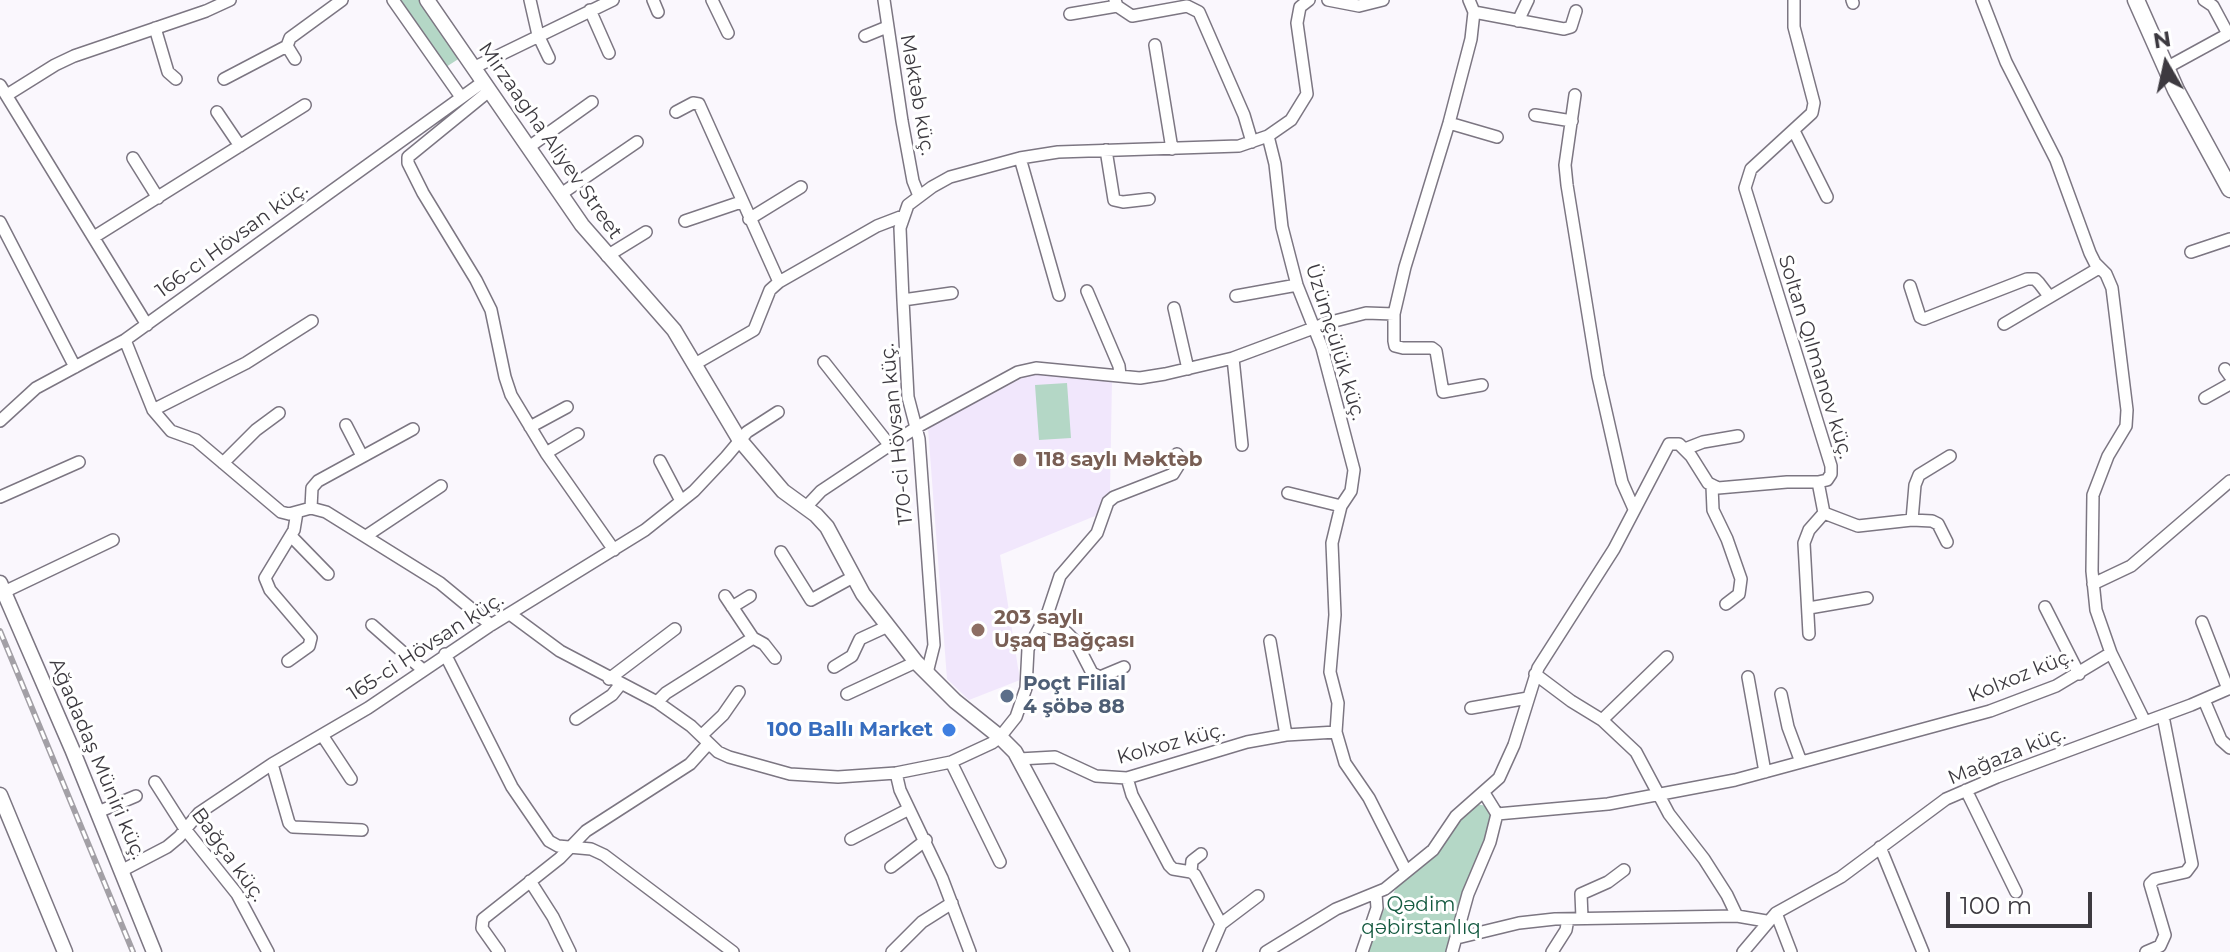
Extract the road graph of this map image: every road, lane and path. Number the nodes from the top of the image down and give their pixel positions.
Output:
1 (230, 0) edge
2 (342, 0) edge
3 (393, 0) edge
4 (427, 0) edge
5 (530, 0) edge
6 (613, 0) edge
7 (653, 0) edge
8 (712, 0) edge
9 (884, 0) edge
10 (1309, 0) edge
11 (1331, 0) edge
12 (1383, 0) edge
13 (1469, 0) edge
14 (1528, 0) edge
15 (1794, 0) edge
16 (1982, 0) edge
17 (2136, 0) edge
18 (2204, 0) edge
19 (1116, 3) edge
20 (204, 5) edge
21 (590, 10) junction
22 (1576, 11) dead end
23 (658, 12) dead end
24 (1474, 12) junction
25 (1070, 14) dead end
26 (1518, 21) junction
27 (887, 27) junction
28 (155, 28) junction
29 (728, 33) dead end
30 (2229, 33) edge
31 (538, 35) junction
32 (865, 36) dead end
33 (1155, 45) dead end
34 (287, 46) junction
35 (609, 53) dead end
36 (549, 58) dead end
37 (295, 59) dead end
38 (473, 68) junction
39 (2166, 68) junction
40 (176, 79) dead end
41 (224, 79) dead end
42 (486, 86) junction
43 (3, 90) edge
44 (1575, 95) dead end
45 (461, 97) junction
46 (592, 102) dead end
47 (305, 105) dead end
48 (217, 112) dead end
49 (676, 112) dead end
50 (1535, 115) dead end
51 (1572, 121) junction
52 (1449, 123) junction
53 (1794, 131) junction
54 (1268, 136) junction
55 (1497, 137) dead end
56 (637, 142) dead end
57 (1252, 142) junction
58 (240, 146) junction
59 (529, 147) junction
60 (1172, 149) junction
61 (1106, 150) junction
62 (133, 158) dead end
63 (1020, 158) junction
64 (801, 187) dead end
65 (2230, 189) edge
66 (561, 194) junction
67 (919, 196) junction
68 (1827, 197) dead end
69 (158, 198) junction
70 (1149, 199) dead end
71 (741, 202) junction
72 (903, 216) junction
73 (749, 219) junction
74 (685, 221) dead end
75 (0, 222) edge
76 (646, 232) dead end
77 (94, 237) junction
78 (2230, 239) edge
79 (2191, 252) dead end
80 (607, 256) junction
81 (2099, 268) junction
82 (779, 282) junction
83 (1297, 285) junction
84 (1910, 286) dead end
85 (1087, 291) dead end
86 (952, 293) dead end
87 (1059, 295) dead end
88 (1236, 296) dead end
89 (2049, 296) junction
90 (903, 300) junction
91 (1174, 308) dead end
92 (1394, 314) junction
93 (312, 321) dead end
94 (2004, 324) dead end
95 (147, 325) junction
96 (1314, 329) junction
97 (125, 340) junction
98 (1233, 358) junction
99 (824, 362) dead end
100 (695, 364) junction
101 (75, 367) junction
102 (1188, 369) junction
103 (1120, 375) junction
104 (2230, 384) edge
105 (1482, 385) dead end
106 (2205, 398) dead end
107 (567, 407) dead end
108 (153, 410) junction
109 (778, 412) dead end
110 (279, 413) dead end
111 (0, 421) edge
112 (346, 425) dead end
113 (530, 427) junction
114 (917, 427) junction
115 (413, 429) dead end
116 (578, 434) dead end
117 (1738, 436) dead end
118 (739, 439) junction
119 (1242, 445) dead end
120 (891, 447) junction
121 (1685, 449) junction
122 (546, 453) junction
123 (1177, 454) dead end
124 (362, 456) junction
125 (1950, 456) dead end
126 (660, 461) dead end
127 (79, 462) dead end
128 (223, 463) junction
129 (2230, 481) edge
130 (1818, 482) junction
131 (441, 486) dead end
132 (1712, 486) junction
133 (1288, 493) dead end
134 (0, 497) edge
135 (681, 501) junction
136 (1341, 506) junction
137 (806, 507) junction
138 (311, 508) junction
139 (1634, 509) junction
140 (297, 512) junction
141 (1824, 513) junction
142 (1912, 520) junction
143 (291, 536) junction
144 (366, 536) junction
145 (113, 540) dead end
146 (1947, 542) dead end
147 (614, 550) junction
148 (781, 552) dead end
149 (328, 574) dead end
150 (853, 577) junction
151 (2093, 584) junction
152 (2, 587) edge
153 (725, 596) dead end
154 (750, 596) dead end
155 (1867, 598) dead end
156 (1726, 604) dead end
157 (732, 607) junction
158 (2045, 607) dead end
159 (1809, 608) junction
160 (510, 614) junction
161 (2202, 622) dead end
162 (372, 625) dead end
163 (491, 625) junction
164 (1041, 626) junction
165 (886, 627) junction
166 (675, 629) dead end
167 (1809, 634) dead end
168 (753, 638) junction
169 (1270, 641) dead end
170 (2111, 653) junction
171 (445, 654) junction
172 (1667, 657) dead end
173 (775, 658) dead end
174 (288, 661) dead end
175 (916, 662) junction
176 (834, 667) dead end
177 (1124, 667) dead end
178 (423, 670) junction
179 (927, 673) junction
180 (1535, 674) junction
181 (2079, 674) junction
182 (1748, 677) dead end
183 (615, 682) junction
184 (2229, 688) edge
185 (739, 692) dead end
186 (847, 694) dead end
187 (1781, 694) dead end
188 (1528, 698) junction
189 (2204, 700) junction
190 (657, 702) junction
191 (1471, 708) dead end
192 (2163, 716) junction
193 (576, 719) dead end
194 (1602, 720) junction
195 (2145, 722) junction
196 (1336, 732) junction
197 (322, 735) junction
198 (1286, 735) junction
199 (1000, 737) junction
200 (705, 740) junction
201 (2230, 748) edge
202 (1019, 759) junction
203 (951, 762) junction
204 (1801, 762) junction
205 (272, 764) junction
206 (1765, 772) junction
207 (896, 773) junction
208 (1127, 778) junction
209 (351, 779) dead end
210 (155, 782) dead end
211 (1966, 790) junction
212 (1484, 793) junction
213 (0, 795) edge
214 (1659, 795) junction
215 (136, 796) dead end
216 (909, 809) junction
217 (98, 812) junction
218 (1497, 814) junction
219 (185, 829) junction
220 (362, 830) dead end
221 (851, 839) dead end
222 (926, 840) junction
223 (572, 847) junction
224 (1880, 847) junction
225 (1201, 854) dead end
226 (1000, 862) dead end
227 (891, 867) dead end
228 (1624, 870) dead end
229 (121, 871) junction
230 (1406, 871) junction
231 (1191, 872) junction
232 (530, 881) junction
233 (2016, 892) dead end
234 (1376, 894) junction
235 (1258, 896) dead end
236 (952, 903) junction
237 (1737, 916) junction
238 (1771, 917) junction
239 (1582, 918) junction
240 (1568, 919) junction
241 (1221, 924) junction
242 (1457, 938) junction
243 (65, 952) edge
244 (154, 952) edge
245 (268, 952) edge
246 (499, 952) edge
247 (570, 952) edge
248 (733, 952) edge
249 (892, 952) edge
250 (970, 952) edge
251 (1122, 952) edge
252 (1209, 952) edge
253 (1266, 952) edge
254 (1362, 952) edge
255 (1452, 952) edge
256 (1552, 952) edge
257 (1743, 952) edge
258 (1791, 952) edge
259 (1923, 952) edge
260 (2146, 952) edge

1 - 20 street
2 - 34 street
3 - 45 street
4 - 38 street, Mirzaagha Aliyev Street
5 - 31 street
6 - 21 street
7 - 23 street
8 - 29 street
9 - 27 street, Məktəb küç.
10 - 54 street
11 - 12 street
13 - 24 street
14 - 26 street
15 - 53 street, Soltan Qılmanov küç.
16 - 81 street
17 - 39 main road
18 - 30 street
19 - 25 street
19 - 57 street
20 - 28 street
21 - 31 street
21 - 35 street
22 - 26 street
24 - 26 street
24 - 52 street
27 - 32 street
27 - 67 street, Məktəb küç.
28 - 40 street
28 - 43 street
30 - 39 street
31 - 36 street
31 - 38 street
33 - 60 street
34 - 37 street
34 - 41 street
38 - 42 street, Mirzaagha Aliyev Street
39 - 65 main road
42 - 45 street, 166-cı Hövsan küç.
42 - 59 street, Mirzaagha Aliyev Street
42 - 113 street
43 - 77 street
44 - 51 street
45 - 95 street, 166-cı Hövsan küç.
46 - 59 street
47 - 58 street
48 - 58 street
49 - 71 street
50 - 51 street
51 - 139 street
52 - 55 street
52 - 92 street
53 - 68 street
53 - 130 street, Soltan Qılmanov küç.
54 - 57 street
54 - 83 street, Üzümçülük küç.
56 - 66 street
57 - 60 street
58 - 69 street
59 - 66 street, Mirzaagha Aliyev Street
60 - 61 street
61 - 63 street
61 - 70 street
62 - 69 street
63 - 67 street
63 - 87 street
64 - 73 street
66 - 80 street, Mirzaagha Aliyev Street
67 - 72 street
69 - 77 street
71 - 73 street
71 - 74 street
72 - 82 street
72 - 90 street, 170-ci Hövsan küç.
73 - 82 street
75 - 101 street
76 - 80 street
77 - 95 street
78 - 79 street
80 - 100 street, Mirzaagha Aliyev Street
81 - 89 street
81 - 151 street
82 - 100 street
83 - 88 street
83 - 96 street, Üzümçülük küç.
84 - 89 street
85 - 103 street
86 - 90 street
89 - 94 street
90 - 114 street, 170-ci Hövsan küç.
91 - 102 street
92 - 96 street
92 - 105 street
93 - 108 street
95 - 97 street, 166-cı Hövsan küç.
96 - 98 street
96 - 136 street, Üzümçülük küç.
97 - 101 street, 166-cı Hövsan küç.
97 - 108 street
98 - 102 street
98 - 119 street
99 - 120 street
100 - 118 street, Mirzaagha Aliyev Street
101 - 111 street, 166-cı Hövsan küç.
102 - 103 street
103 - 114 street
104 - 106 street
107 - 113 street
108 - 128 street
109 - 118 street, 165-ci Hövsan küç.
110 - 128 street
112 - 124 street
113 - 122 street
114 - 120 street
114 - 179 street, 170-ci Hövsan küç.
115 - 124 street
116 - 122 street
117 - 121 street
118 - 135 street, 165-ci Hövsan küç.
118 - 137 street, Mirzaagha Aliyev Street
120 - 137 street
121 - 132 street
121 - 139 street
122 - 147 street
123 - 164 street
124 - 138 street
125 - 142 street
126 - 135 street
127 - 134 street
128 - 140 street
129 - 151 street
130 - 132 street, Soltan Qılmanov küç.
130 - 141 street
131 - 144 street
132 - 156 street
133 - 136 street
135 - 147 street, 165-ci Hövsan küç.
136 - 196 street, Üzümçülük küç.
137 - 150 street, Mirzaagha Aliyev Street
138 - 140 street
138 - 144 street
139 - 180 street
140 - 143 street
141 - 142 street
141 - 159 street
142 - 146 street
143 - 149 street
143 - 174 street
144 - 163 street
145 - 152 street
147 - 160 street, 165-ci Hövsan küç.
148 - 150 street
150 - 165 street, Mirzaagha Aliyev Street
151 - 170 street
152 - 217 street, Ağadadaş Müniri küç.
153 - 157 street
154 - 157 street
155 - 159 street
157 - 168 street
158 - 181 street
159 - 167 street
160 - 163 street, 165-ci Hövsan küç.
160 - 183 street
161 - 184 street
162 - 178 street
163 - 171 street, 165-ci Hövsan küç.
164 - 177 street
164 - 199 street
165 - 175 street, Mirzaagha Aliyev Street
165 - 176 street
166 - 183 street
168 - 173 street
168 - 190 street
169 - 198 street
170 - 181 street, Kolxoz küç.
170 - 195 street
171 - 178 street, 165-ci Hövsan küç.
171 - 223 street
172 - 194 street
175 - 179 street, Mirzaagha Aliyev Street
175 - 186 street
178 - 197 street, 165-ci Hövsan küç.
179 - 199 street, Mirzaagha Aliyev Street
180 - 188 street
180 - 194 street
181 - 204 street, Kolxoz küç.
182 - 206 street
183 - 190 street
183 - 193 street
184 - 189 street, Mağaza küç.
185 - 200 street
187 - 204 street
188 - 191 street
188 - 212 street
189 - 192 street, Mağaza küç.
189 - 201 street
190 - 200 street
192 - 195 street, Mağaza küç.
192 - 260 street
194 - 214 street
195 - 211 street, Mağaza küç.
196 - 198 street, Kolxoz küç.
196 - 230 street, Üzümçülük küç.
197 - 205 street, 165-ci Hövsan küç.
197 - 209 street
198 - 208 street, Kolxoz küç.
199 - 202 street, Mirzaagha Aliyev Street
199 - 203 street
200 - 207 street
200 - 223 street
202 - 208 street, Kolxoz küç.
202 - 251 street, Mirzaagha Aliyev Street
203 - 207 street
203 - 226 street
204 - 206 street, Kolxoz küç.
205 - 219 street, 165-ci Hövsan küç.
205 - 220 street
206 - 214 street, Kolxoz küç.
207 - 216 street
208 - 231 street
210 - 219 street, Bağça küç.
211 - 224 street, Mağaza küç.
211 - 233 street
212 - 218 street
212 - 230 street
213 - 243 street
214 - 218 street, Kolxoz küç.
214 - 237 street
215 - 217 street
216 - 221 street
216 - 222 street
217 - 229 street, Ağadadaş Müniri küç.
218 - 242 street
219 - 229 street, 165-ci Hövsan küç.
219 - 245 street, Bağça küç.
222 - 227 street
222 - 236 street
223 - 232 street
223 - 248 street
224 - 238 street, Mağaza küç.
224 - 259 street
225 - 231 street
228 - 239 street
229 - 244 street, Ağadadaş Müniri küç.
230 - 234 street
231 - 241 street
232 - 246 street
232 - 247 street
234 - 253 street
234 - 254 street
235 - 241 street
236 - 249 street
236 - 250 street
237 - 238 street
237 - 239 street
238 - 257 street, Mağaza küç.
238 - 258 street
239 - 240 street
240 - 242 street
240 - 256 street
241 - 252 street
242 - 255 street

